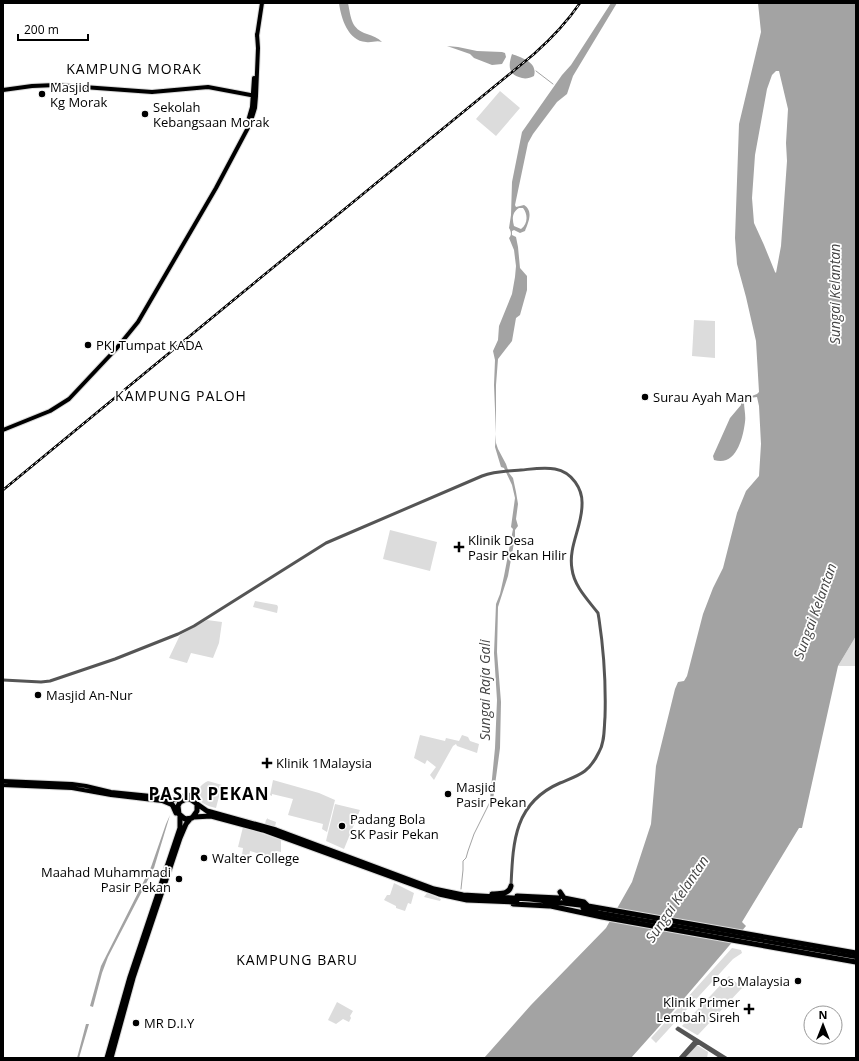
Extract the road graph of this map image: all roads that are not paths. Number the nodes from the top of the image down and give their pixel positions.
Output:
1 (262, 3) edge
2 (257, 34) junction
3 (254, 85) junction
4 (3, 90) edge
5 (243, 93) junction
6 (255, 96) junction
7 (252, 107) junction
8 (243, 136) junction
9 (3, 430) edge
10 (3, 680) edge
11 (3, 781) edge
12 (3, 785) edge
13 (190, 795) dead end
14 (156, 797) junction
15 (182, 800) junction
16 (172, 804) junction
17 (197, 805) junction
18 (177, 809) junction
19 (180, 816) junction
20 (192, 817) junction
21 (178, 832) junction
22 (511, 886) junction
23 (524, 895) junction
24 (486, 897) junction
25 (502, 897) junction
26 (453, 898) junction
27 (558, 901) junction
28 (588, 906) junction
29 (596, 912) joint
30 (602, 913) junction
31 (856, 952) edge
32 (856, 957) edge
33 (856, 964) edge
34 (677, 1029) dead end
35 (697, 1041) junction
36 (107, 1058) edge
37 (111, 1058) edge
38 (680, 1058) edge
39 (683, 1058) edge
40 (722, 1058) edge
41 (726, 1058) edge

1 - 2 main road
2 - 3 main road
2 - 6 main road
3 - 5 main road
3 - 6 main road
4 - 5 main road
5 - 6 main road
5 - 7 main road
6 - 7 main road
6 - 8 main road
7 - 8 main road
8 - 9 main road
10 - 22 street
11 - 14 main road
12 - 16 main road
13 - 14 main road
14 - 15 main road
15 - 17 highway
15 - 18 highway
16 - 18 main road
16 - 21 highway
17 - 20 highway
17 - 24 highway
18 - 19 highway
19 - 20 highway
19 - 21 highway
20 - 26 highway
20 - 37 highway
21 - 36 highway
22 - 23 highway
22 - 24 highway
23 - 25 highway
23 - 27 highway
24 - 25 highway
25 - 27 highway
26 - 27 highway
26 - 27 highway
27 - 28 highway
27 - 28 highway
27 - 29 highway
27 - 30 highway
28 - 30 highway
29 - 30 main road
30 - 31 highway
30 - 32 main road
30 - 33 highway
34 - 35 street
35 - 38 street
35 - 39 street
35 - 40 street
35 - 41 street

